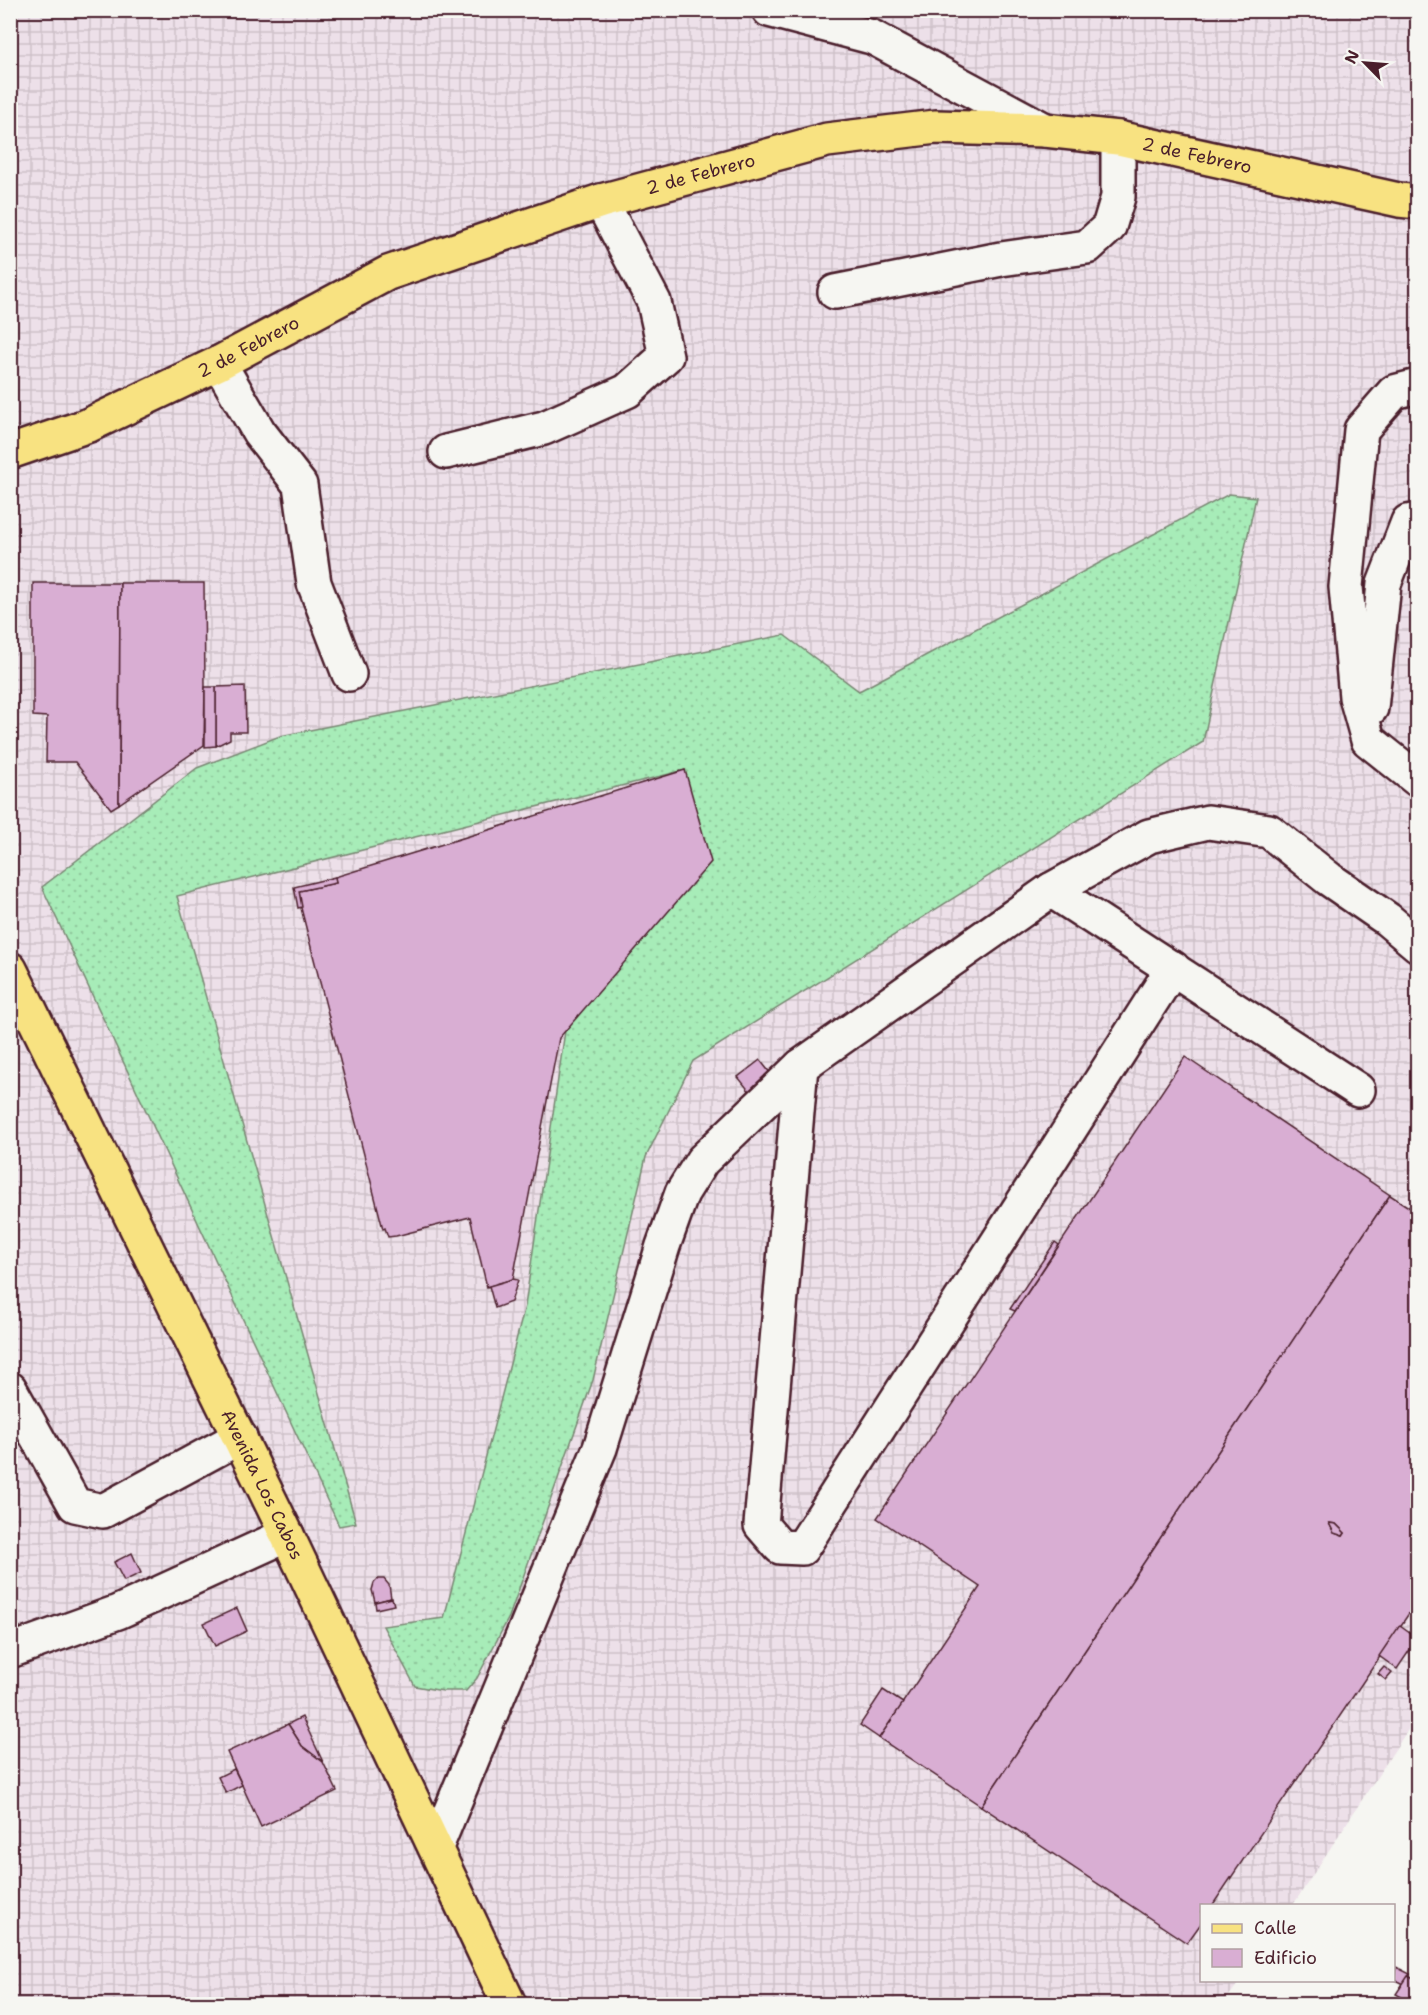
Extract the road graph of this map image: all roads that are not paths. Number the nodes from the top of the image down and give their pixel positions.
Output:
1 (769, 10) edge
2 (1045, 130) junction
3 (1118, 138) junction
4 (601, 201) junction
5 (1418, 202) edge
6 (835, 292) dead end
7 (219, 363) junction
8 (1418, 386) edge
9 (16, 446) edge
10 (446, 452) dead end
11 (1418, 520) edge
12 (349, 674) dead end
13 (1368, 740) junction
14 (1418, 780) edge
15 (1051, 890) junction
16 (1418, 945) edge
17 (1173, 968) junction
18 (10, 969) edge
19 (801, 1066) junction
20 (1358, 1090) dead end
21 (10, 1389) edge
22 (240, 1437) junction
23 (287, 1535) junction
24 (10, 1651) edge
25 (436, 1847) junction
26 (509, 2004) edge

1 - 2 lane
2 - 3 main road, 2 de Febrero
2 - 4 main road, 2 de Febrero
3 - 5 main road, 2 de Febrero
3 - 6 lane
4 - 7 main road, 2 de Febrero
4 - 10 lane
7 - 9 main road, 2 de Febrero
7 - 12 lane
8 - 13 lane
11 - 13 lane
13 - 14 lane
15 - 16 lane
15 - 17 lane
15 - 19 lane
17 - 19 lane
17 - 20 lane
18 - 22 main road, Avenida Los Cabos
19 - 25 lane
21 - 22 lane
22 - 23 main road, Avenida Los Cabos
23 - 24 lane
23 - 25 main road, Avenida Los Cabos
25 - 26 main road, Avenida Los Cabos

